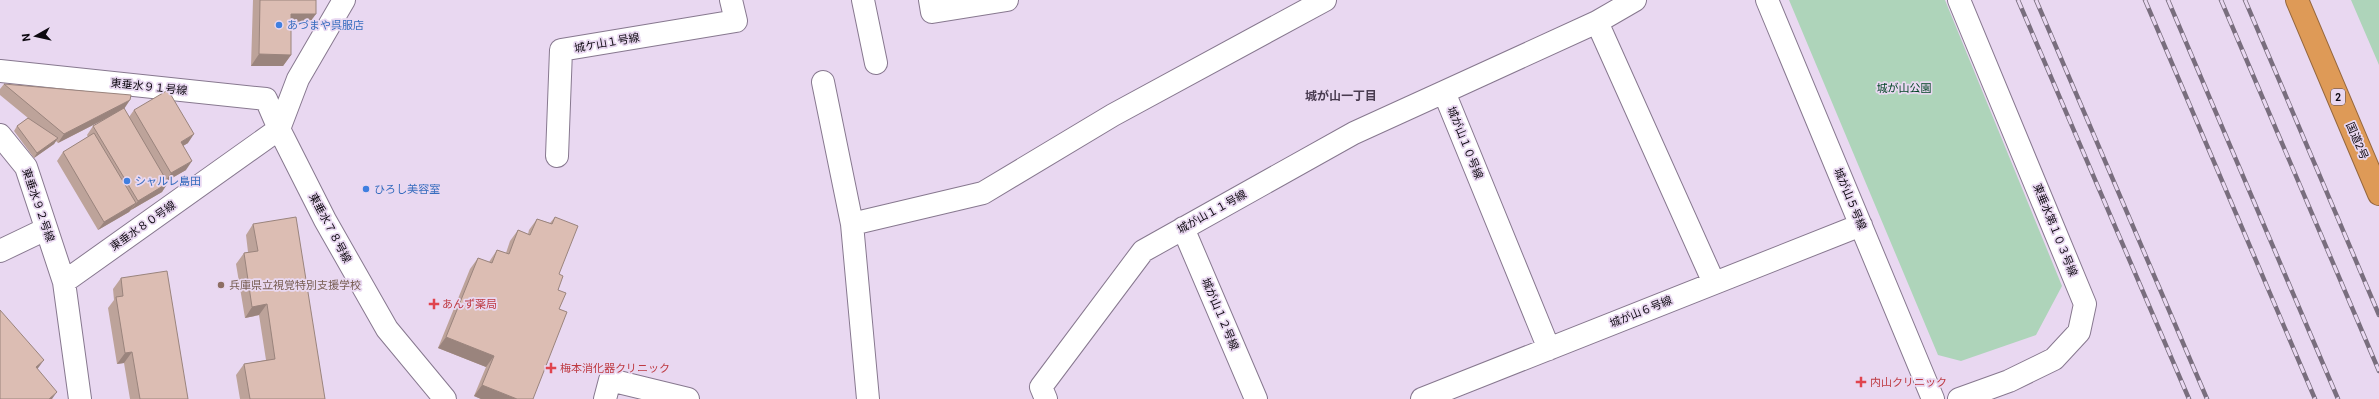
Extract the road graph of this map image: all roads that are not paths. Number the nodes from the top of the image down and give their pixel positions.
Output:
1 (344, 0) edge
2 (731, 0) edge
3 (863, 0) edge
4 (930, 0) edge
5 (1007, 0) edge
6 (1325, 0) edge
7 (1635, 0) edge
8 (1767, 0) edge
9 (1959, 0) edge
10 (2297, 0) edge
11 (1597, 22) junction
12 (876, 63) dead end
13 (0, 71) edge
14 (823, 82) dead end
15 (1444, 92) junction
16 (279, 129) junction
17 (0, 135) edge
18 (557, 156) dead end
19 (2379, 194) edge
20 (852, 224) junction
21 (1861, 225) junction
22 (1184, 228) junction
23 (46, 229) junction
24 (0, 251) edge
25 (64, 282) junction
26 (1714, 283) junction
27 (1549, 349) junction
28 (80, 399) edge
29 (445, 399) edge
30 (605, 399) edge
31 (688, 399) edge
32 (868, 399) edge
33 (1046, 399) edge
34 (1256, 399) edge
35 (1422, 399) edge
36 (1933, 399) edge
37 (1959, 399) edge

1 - 16 street
2 - 18 street, 城ケ山１号線
3 - 12 street
4 - 5 street
6 - 20 street
7 - 11 street
8 - 21 street, 城が山５号線
9 - 37 street, 東垂水第１０３号線
10 - 19 highway, 国道2号 / 2
11 - 15 street
11 - 26 street
13 - 16 street, 東垂水９１号線
14 - 20 street
15 - 22 street, 城が山１１号線
15 - 27 street, 城が山１０号線
16 - 25 street, 東垂水８０号線
16 - 29 street, 東垂水７８号線
17 - 23 street, 東垂水９２号線
20 - 32 street
21 - 26 street, 城が山６号線
21 - 36 street, 城が山５号線
22 - 33 street, 城が山１１号線
22 - 34 street, 城が山１２号線
23 - 24 street
23 - 25 street, 東垂水９２号線
25 - 28 street
26 - 27 street, 城が山６号線
27 - 35 street, 城が山６号線
30 - 31 street

